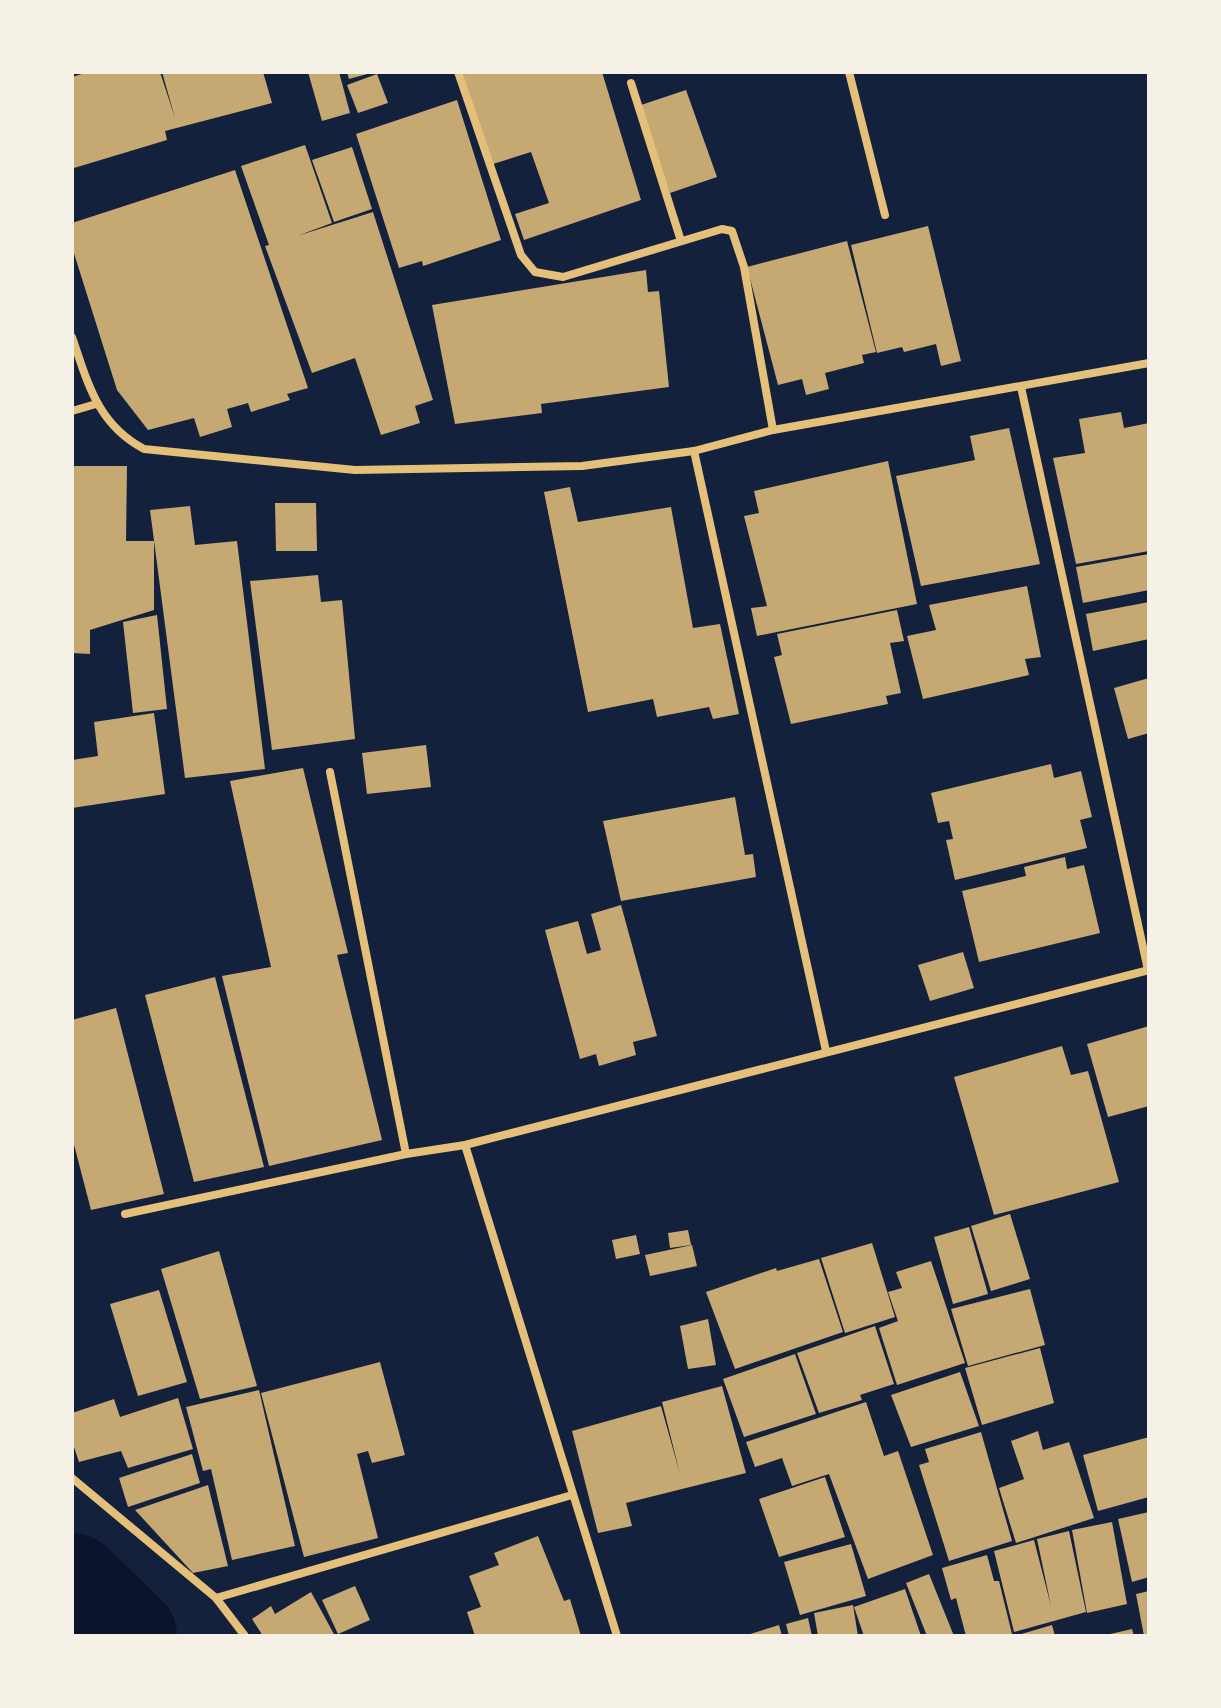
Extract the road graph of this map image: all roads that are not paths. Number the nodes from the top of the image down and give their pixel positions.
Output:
1 (458, 72) edge
2 (849, 72) edge
3 (631, 83) dead end
4 (885, 215) dead end
5 (681, 241) junction
6 (72, 337) edge
7 (1149, 363) edge
8 (1021, 387) junction
9 (96, 404) junction
10 (72, 411) edge
11 (773, 430) junction
12 (694, 451) junction
13 (330, 772) dead end
14 (1149, 970) edge
15 (826, 1051) junction
16 (465, 1145) junction
17 (406, 1154) junction
18 (125, 1214) dead end
19 (72, 1478) edge
20 (572, 1495) junction
21 (216, 1598) junction
22 (245, 1636) edge
23 (617, 1636) edge

1 - 5 street
2 - 4 street
3 - 5 street
5 - 11 street
6 - 9 street
7 - 8 street
8 - 11 street
8 - 14 street
9 - 10 street
9 - 12 street
11 - 12 street
12 - 15 street
13 - 17 street
14 - 15 street
15 - 16 street
16 - 17 street
16 - 20 street
17 - 18 street
19 - 21 street
20 - 21 street
20 - 23 street
21 - 22 street

